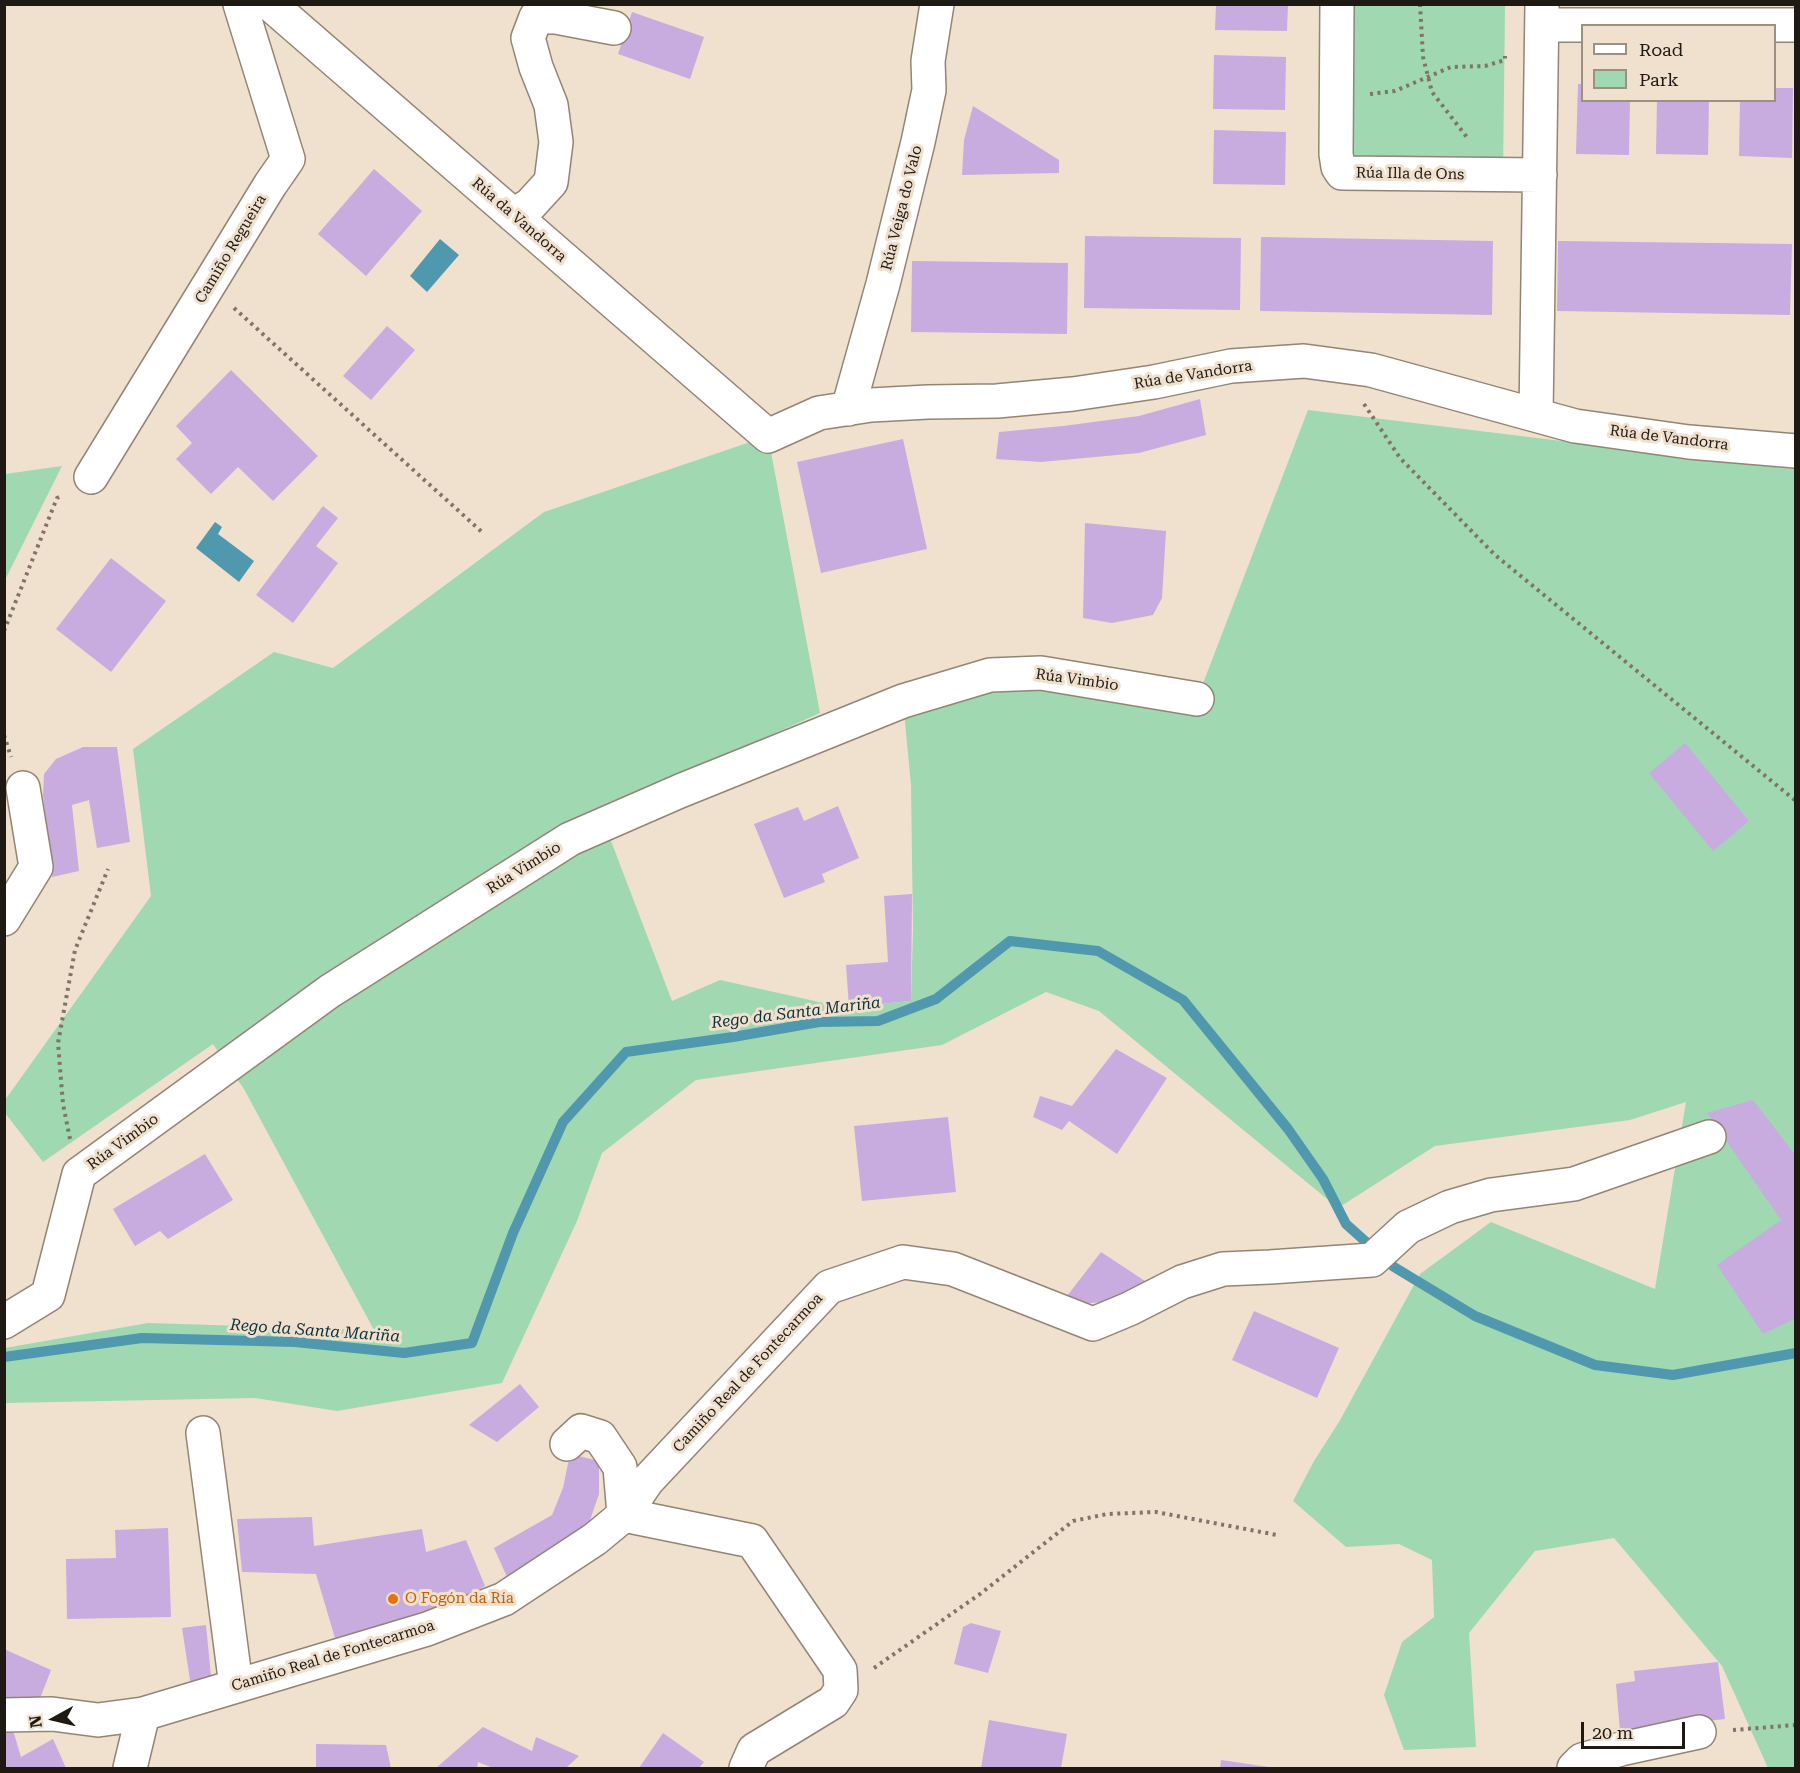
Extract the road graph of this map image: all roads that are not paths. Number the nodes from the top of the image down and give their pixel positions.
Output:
1 (240, 4) edge
2 (270, 4) edge
3 (937, 4) edge
4 (1337, 4) edge
5 (1542, 15) edge
6 (1771, 24) edge
7 (1776, 24) edge
8 (1796, 25) edge
9 (614, 28) dead end
10 (1540, 175) junction
11 (513, 215) junction
12 (848, 409) junction
13 (1536, 415) junction
14 (768, 436) joint
15 (1796, 451) edge
16 (92, 477) road end
17 (1197, 699) dead end
18 (23, 788) dead end
19 (4, 919) edge
20 (1709, 1137) dead end
21 (4, 1322) edge
22 (202, 1432) dead end
23 (567, 1444) dead end
24 (624, 1515) junction
25 (236, 1686) junction
26 (143, 1714) junction
27 (4, 1715) edge
28 (1699, 1732) road end
29 (130, 1768) edge
30 (746, 1768) edge
31 (1574, 1768) edge

1 - 16 street, Camiño Regueira
2 - 11 street, Rúa da Vandorra
3 - 12 street, Rúa Veiga do Valo
4 - 10 street, Rúa Illa de Ons
5 - 6 street
5 - 10 street
7 - 8 street
9 - 11 street
10 - 13 street
11 - 14 street, Rúa da Vandorra
12 - 13 street, Rúa de Vandorra
12 - 14 street, Rúa de Vandorra
13 - 15 street, Rúa de Vandorra
17 - 21 street, Rúa Vimbio
18 - 19 street
20 - 24 street, Camiño Real de Fontecarmoa
22 - 25 street
23 - 24 street
24 - 25 street, Camiño Real de Fontecarmoa
24 - 30 street
25 - 26 street, Camiño Real de Fontecarmoa
26 - 27 street, Camiño Real de Fontecarmoa
26 - 29 street
28 - 31 street

